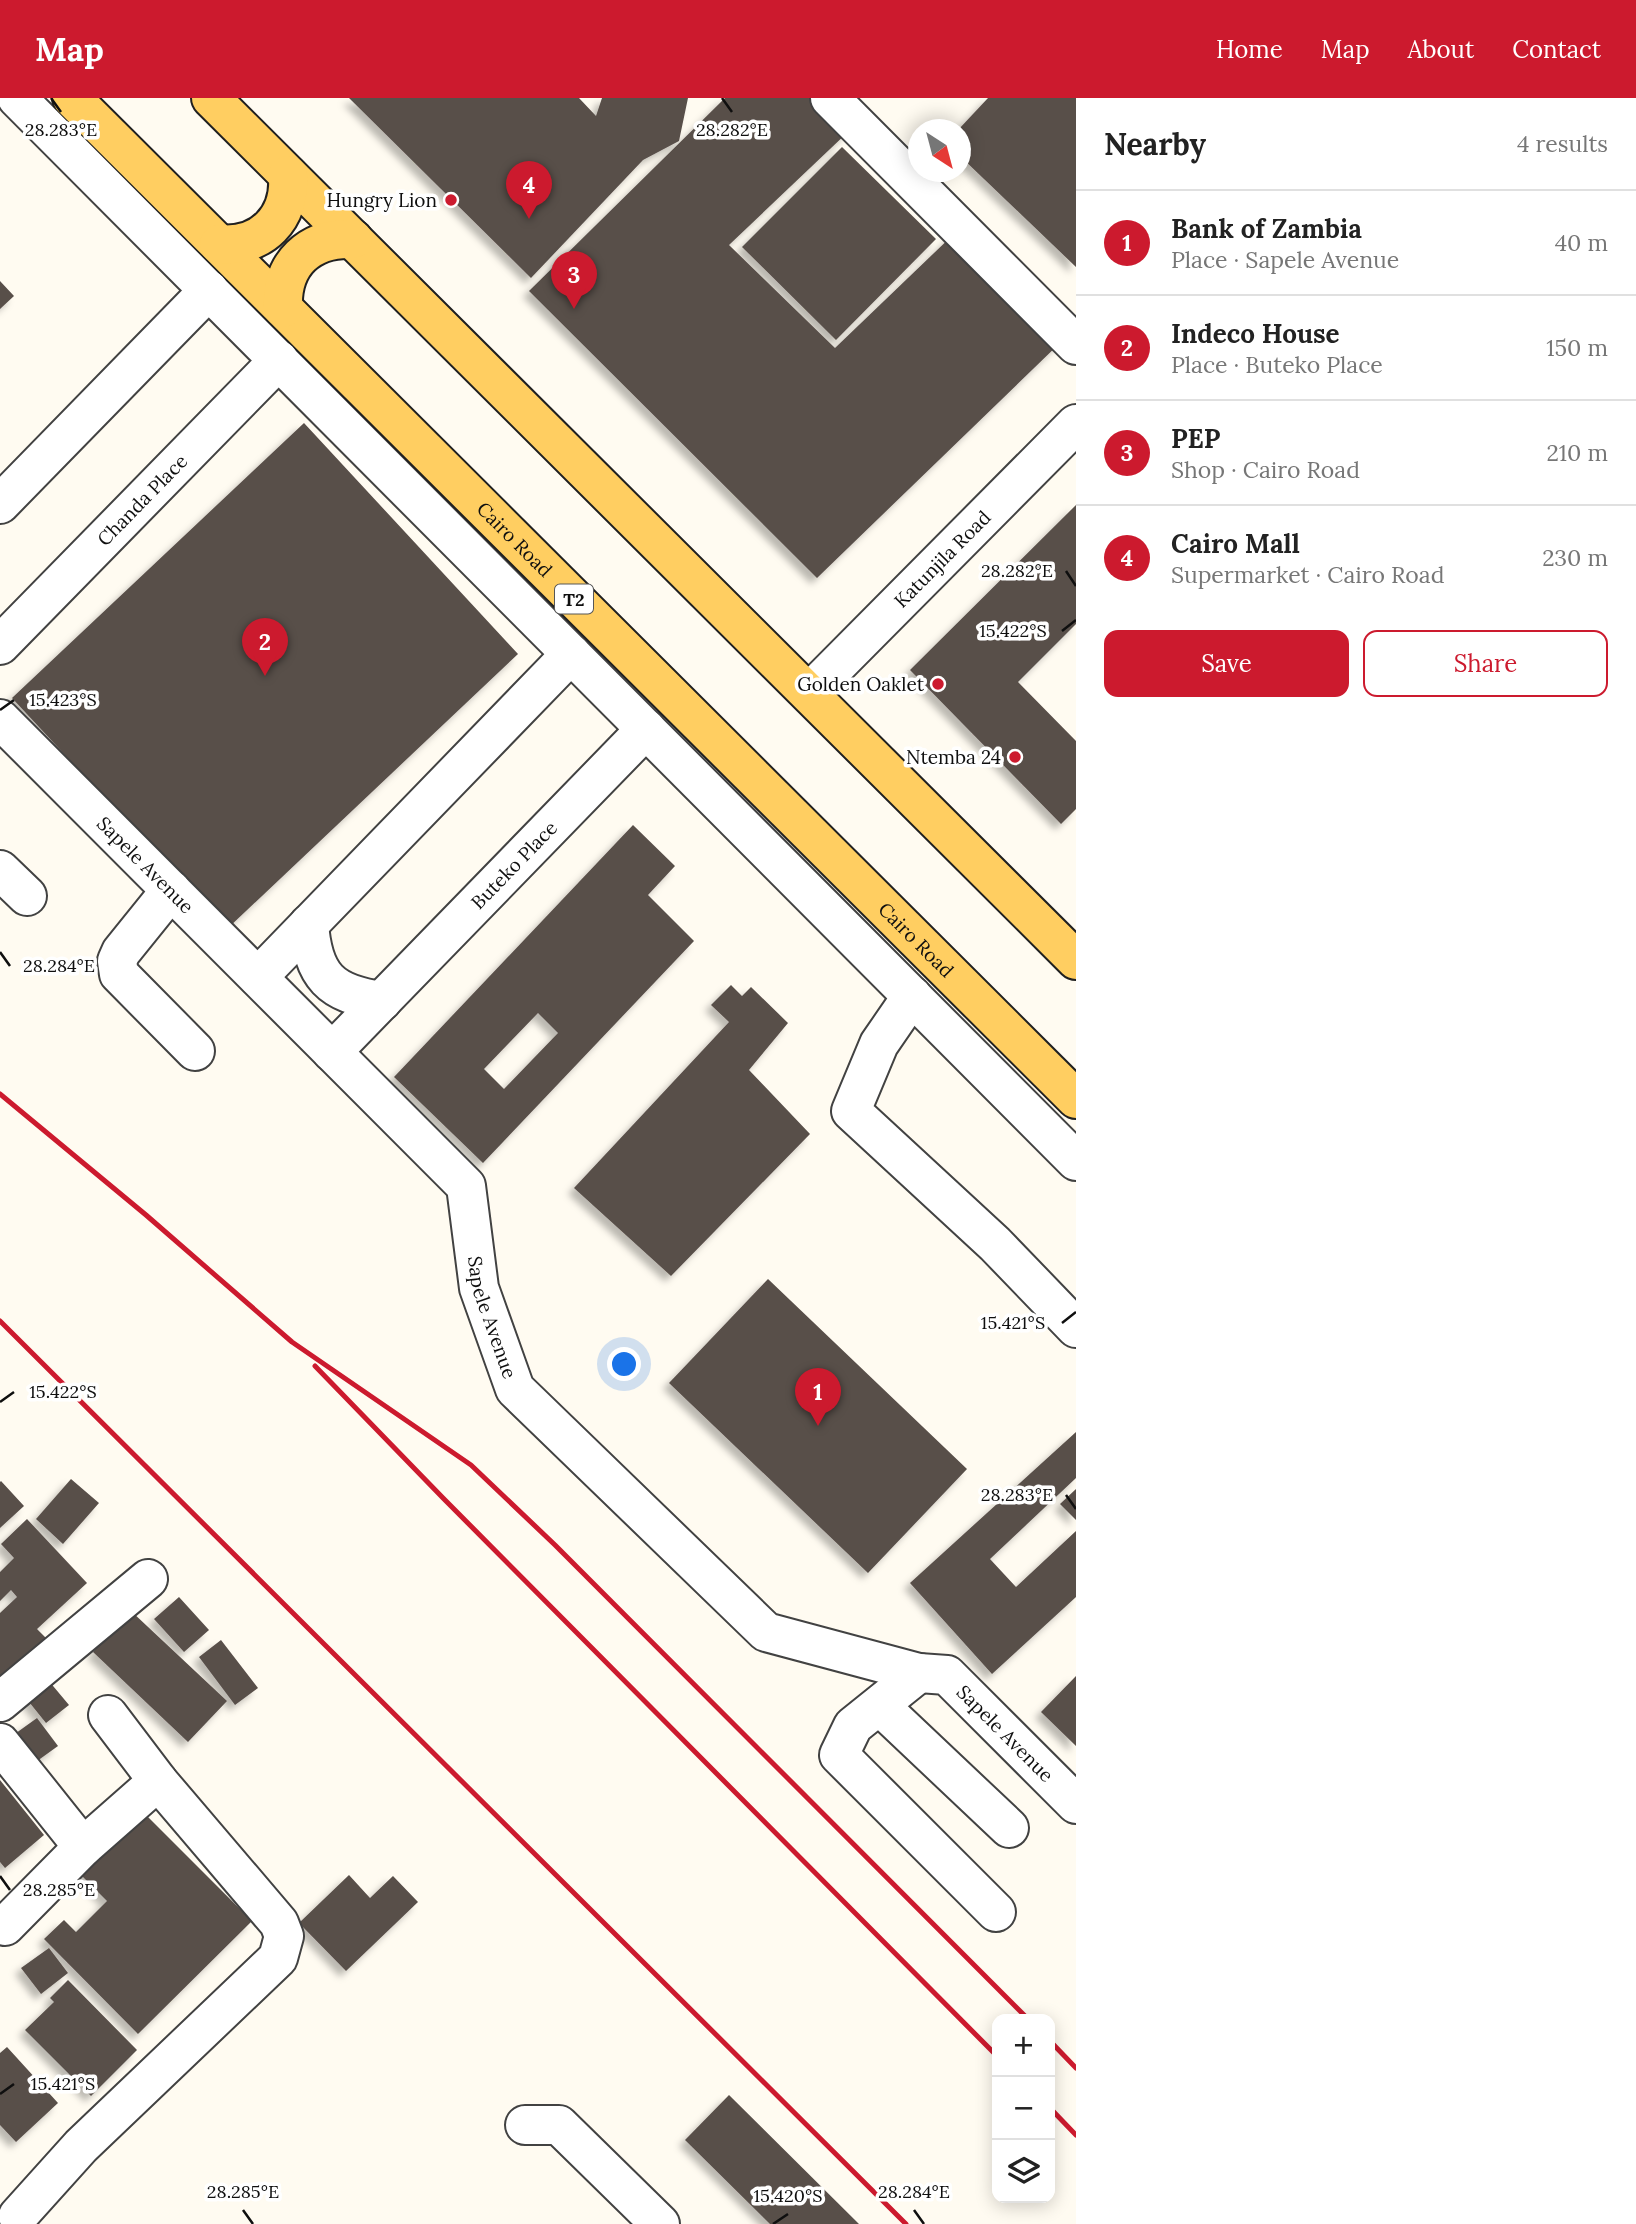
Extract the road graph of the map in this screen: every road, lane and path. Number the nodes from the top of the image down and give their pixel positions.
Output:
1 (17, 98) edge
2 (72, 98) edge
3 (211, 98) edge
4 (830, 98) edge
5 (130, 156) junction
6 (90, 171) junction
7 (288, 175) junction
8 (353, 239) junction
9 (219, 244) junction
10 (209, 290) junction
11 (283, 308) junction
12 (1076, 345) edge
13 (279, 360) junction
14 (1076, 424) edge
15 (0, 504) edge
16 (500, 525) junction
17 (492, 574) junction
18 (2, 641) edge
19 (571, 654) junction
20 (809, 693) junction
21 (0, 719) edge
22 (646, 729) junction
23 (171, 890) junction
24 (309, 924) junction
25 (1076, 960) edge
26 (258, 977) junction
27 (912, 996) junction
28 (382, 1001) junction
29 (994, 1018) junction
30 (949, 1034) junction
31 (195, 1051) dead end
32 (332, 1052) junction
33 (1074, 1095) edge
34 (1076, 1161) edge
35 (1076, 1328) edge
36 (148, 1579) dead end
37 (919, 1673) junction
38 (0, 1702) edge
39 (880, 1706) junction
40 (108, 1715) dead end
41 (0, 1743) edge
42 (159, 1781) junction
43 (1076, 1804) edge
44 (1009, 1828) dead end
45 (83, 1847) junction
46 (996, 1912) dead end
47 (5, 1926) dead end
48 (525, 2125) dead end
49 (14, 2213) edge
50 (660, 2224) edge

1 - 6 street
2 - 5 main road, Cairo Road / T2
3 - 7 main road
4 - 12 street
5 - 6 street
5 - 9 main road, Cairo Road / T2
6 - 10 street
7 - 8 main road
7 - 9 main road
8 - 11 main road
8 - 20 main road
9 - 11 main road, Cairo Road / T2
10 - 13 street
10 - 15 street
11 - 16 main road, Cairo Road / T2
13 - 17 street
13 - 18 street, Chanda Place
14 - 20 street, Katunjila Road
16 - 17 street
16 - 29 main road, Cairo Road / T2
17 - 19 street
19 - 22 street
19 - 24 street
20 - 25 main road
21 - 23 street, Sapele Avenue
22 - 27 street
22 - 28 street, Buteko Place
23 - 26 street, Sapele Avenue
23 - 31 street
24 - 26 street
24 - 28 street
26 - 32 street, Sapele Avenue
27 - 30 street
27 - 35 street
28 - 32 street, Buteko Place
29 - 30 street
29 - 33 main road, Cairo Road / T2
30 - 34 street
32 - 37 street, Sapele Avenue
36 - 38 street
37 - 39 street
37 - 43 street, Sapele Avenue
39 - 44 street
39 - 46 street
40 - 42 street
41 - 45 street
42 - 45 street
42 - 49 street
45 - 47 street
48 - 50 street

